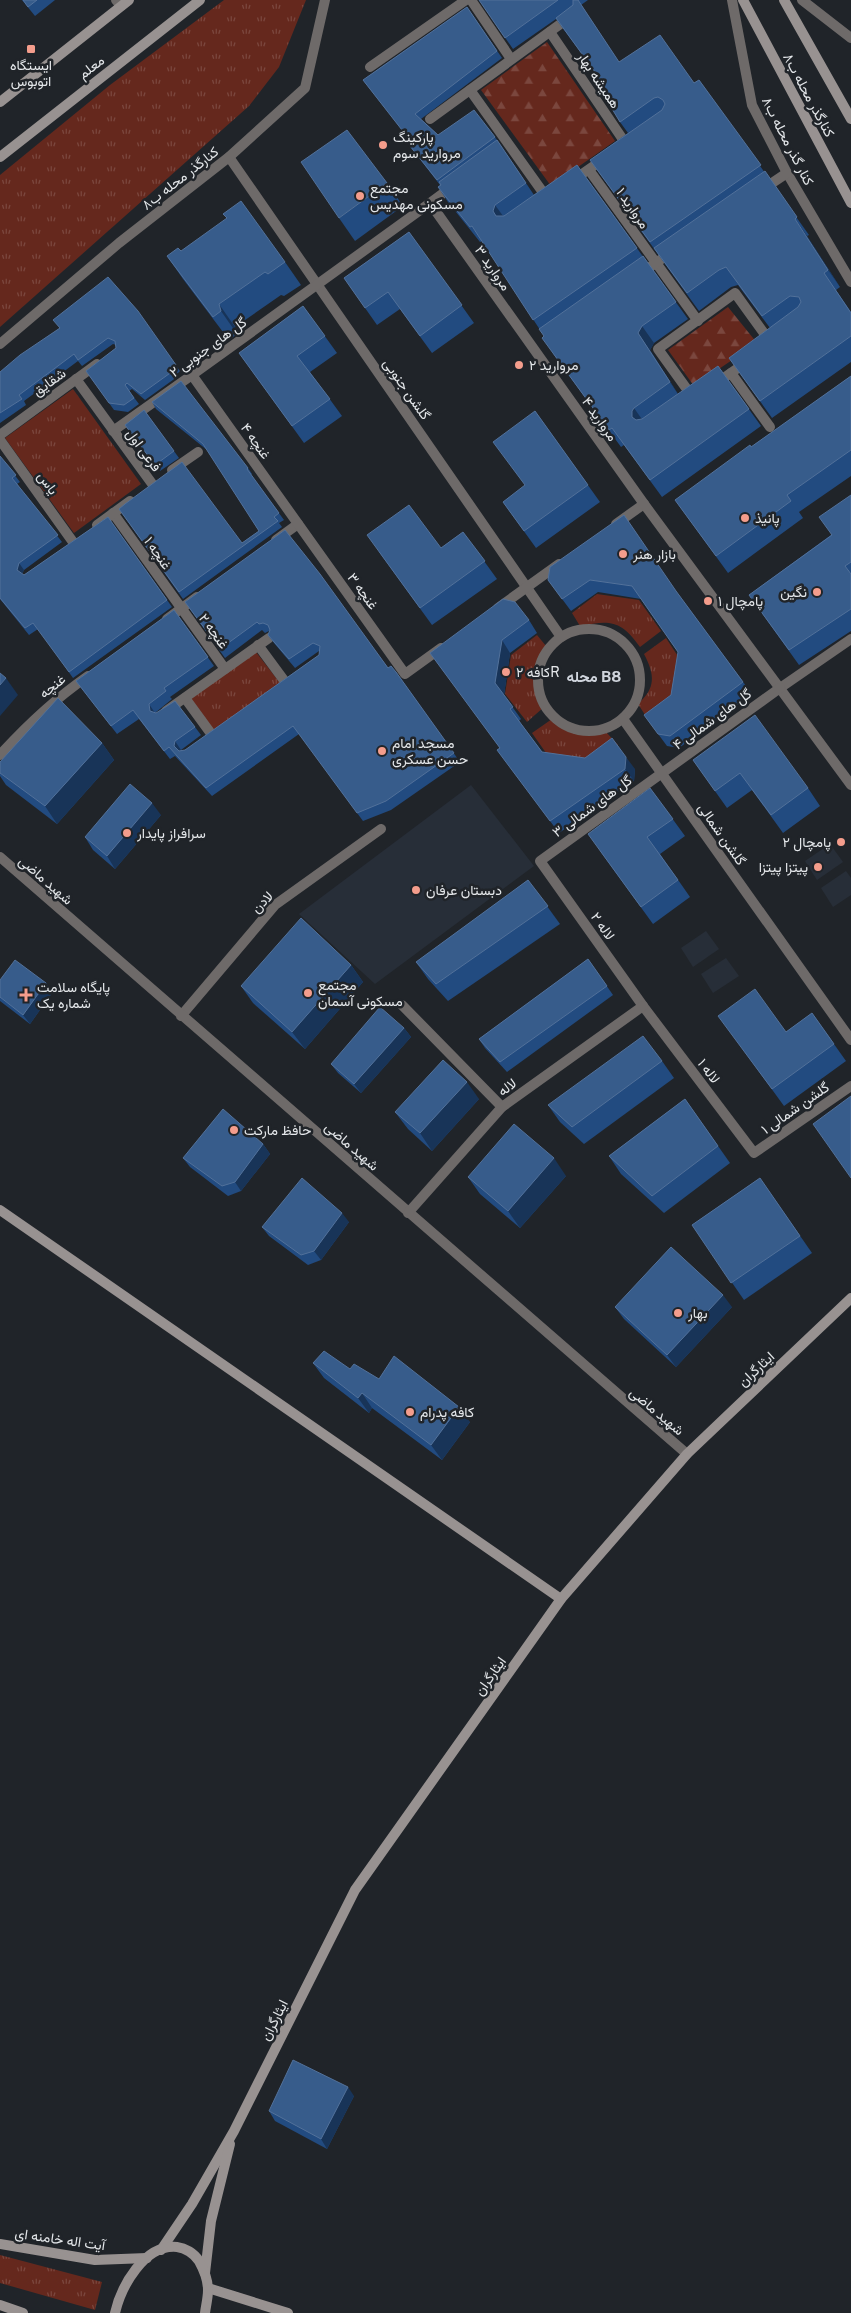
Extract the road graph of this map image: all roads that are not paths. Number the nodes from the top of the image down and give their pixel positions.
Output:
1 (200, 0) edge
2 (325, 0) edge
3 (466, 0) edge
4 (471, 0) edge
5 (732, 0) edge
6 (743, 0) edge
7 (784, 0) edge
8 (802, 0) edge
9 (122, 2) edge
10 (575, 14) edge
11 (550, 32) junction
12 (851, 38) edge
13 (511, 59) junction
14 (370, 67) dead end
15 (470, 90) junction
16 (0, 102) edge
17 (430, 119) dead end
18 (851, 119) edge
19 (229, 156) junction
20 (0, 157) edge
21 (589, 170) junction
22 (787, 173) junction
23 (461, 180) edge
24 (757, 194) edge
25 (430, 203) junction
26 (851, 203) edge
27 (679, 247) edge
28 (655, 263) junction
29 (631, 280) edge
30 (851, 282) edge
31 (317, 284) junction
32 (698, 322) junction
33 (0, 344) edge
34 (538, 347) joint
35 (106, 357) edge
36 (731, 373) junction
37 (192, 375) junction
38 (76, 379) junction
39 (770, 427) dead end
40 (113, 431) junction
41 (0, 435) edge
42 (0, 440) edge
43 (198, 452) dead end
44 (145, 490) junction
45 (644, 504) junction
46 (113, 513) junction
47 (298, 524) junction
48 (605, 532) edge
49 (267, 546) edge
50 (566, 559) edge
51 (528, 587) junction
52 (205, 591) edge
53 (181, 609) junction
54 (487, 616) edge
55 (158, 625) edge
56 (561, 637) junction
57 (270, 638) edge
58 (851, 639) edge
59 (258, 645) junction
60 (446, 645) edge
61 (97, 669) edge
62 (225, 669) junction
63 (286, 683) edge
64 (780, 688) junction
65 (185, 698) junction
66 (161, 715) edge
67 (623, 719) junction
68 (213, 735) edge
69 (0, 755) edge
70 (661, 772) junction
71 (851, 785) edge
72 (381, 829) dead end
73 (0, 857) edge
74 (540, 861) joint
75 (402, 1005) dead end
76 (643, 1006) junction
77 (181, 1016) junction
78 (851, 1040) edge
79 (851, 1086) edge
80 (502, 1107) junction
81 (754, 1153) joint
82 (0, 1210) edge
83 (408, 1214) junction
84 (851, 1298) edge
85 (686, 1454) junction
86 (561, 1599) junction
87 (234, 2131) junction
88 (0, 2244) edge
89 (161, 2250) junction
90 (147, 2258) junction
91 (205, 2273) junction
92 (208, 2288) junction
93 (0, 2305) edge
94 (23, 2313) edge
95 (115, 2313) edge
96 (205, 2313) edge
97 (288, 2313) edge

1 - 20 main road, معلم
2 - 19 street, کنارگذر محله ب۸
3 - 14 street
4 - 13 street
5 - 22 street, کنار گذر محله ب۸
6 - 26 main road, کنارگذر محله ب۸
7 - 18 main road
8 - 12 street
9 - 16 main road
10 - 11 street
11 - 13 street
11 - 21 street, همیشه بهار
13 - 15 street
15 - 17 street
15 - 21 street
19 - 31 street, گلشن جنوبی
19 - 33 street, کنارگذر محله ب۸
21 - 28 street, مروارید ۱
22 - 24 street
22 - 30 street, کنار گذر محله ب۸
23 - 25 street, گل های جنوبی ۲
25 - 31 street, گل های جنوبی ۲
25 - 34 street, مروارید ۳
27 - 28 street
28 - 29 street
28 - 32 street
31 - 37 street, گل های جنوبی ۲
31 - 51 street, گلشن جنوبی
32 - 36 street
32 - 36 street
34 - 45 street, مروارید ۴
35 - 38 street, شقایق
36 - 39 street
37 - 40 street, گل های جنوبی ۲
37 - 47 street, غنچه ۴
38 - 40 street, فرعی اول
38 - 41 street, شقایق
40 - 44 street, فرعی اول
42 - 46 street, یاس
43 - 44 street
44 - 46 street
45 - 48 street
45 - 64 street, مروارید ۴
46 - 53 street, غنچه ۱
47 - 49 street
47 - 60 street, غنچه ۳
50 - 51 street
51 - 54 street
51 - 56 street, گلشن جنوبی
52 - 53 street
53 - 55 street
53 - 62 street, غنچه ۲
56 - 67 street
56 - 67 street
57 - 59 street
58 - 64 street, گل های شمالی ۴
59 - 62 street
59 - 63 street
61 - 69 street, غنچه
62 - 65 street
64 - 70 street, گل های شمالی ۴
64 - 71 street, مروارید ۴
65 - 66 street
65 - 68 street
67 - 70 street, گلشن شمالی
70 - 74 street, گل های شمالی ۳
70 - 78 street, گلشن شمالی
72 - 77 street, لادن
73 - 77 street, شهید ماضی
74 - 76 street, لاله ۲
75 - 80 street
76 - 80 street, لاله
76 - 81 street, لاله ۱
77 - 83 street, شهید ماضی
79 - 81 street, گلشن شمالی ۱
80 - 83 street, لاله
82 - 86 main road
83 - 85 street, شهید ماضی
84 - 85 main road, ایثارگران
85 - 86 main road, ایثارگران
86 - 87 main road, ایثارگران
87 - 89 main road, ایثارگران
87 - 91 main road, ایثارگران
88 - 90 main road, آیت اله خامنه ای
89 - 90 main road
89 - 91 main road
90 - 95 main road
91 - 92 main road
92 - 96 main road
92 - 97 main road
93 - 94 main road

